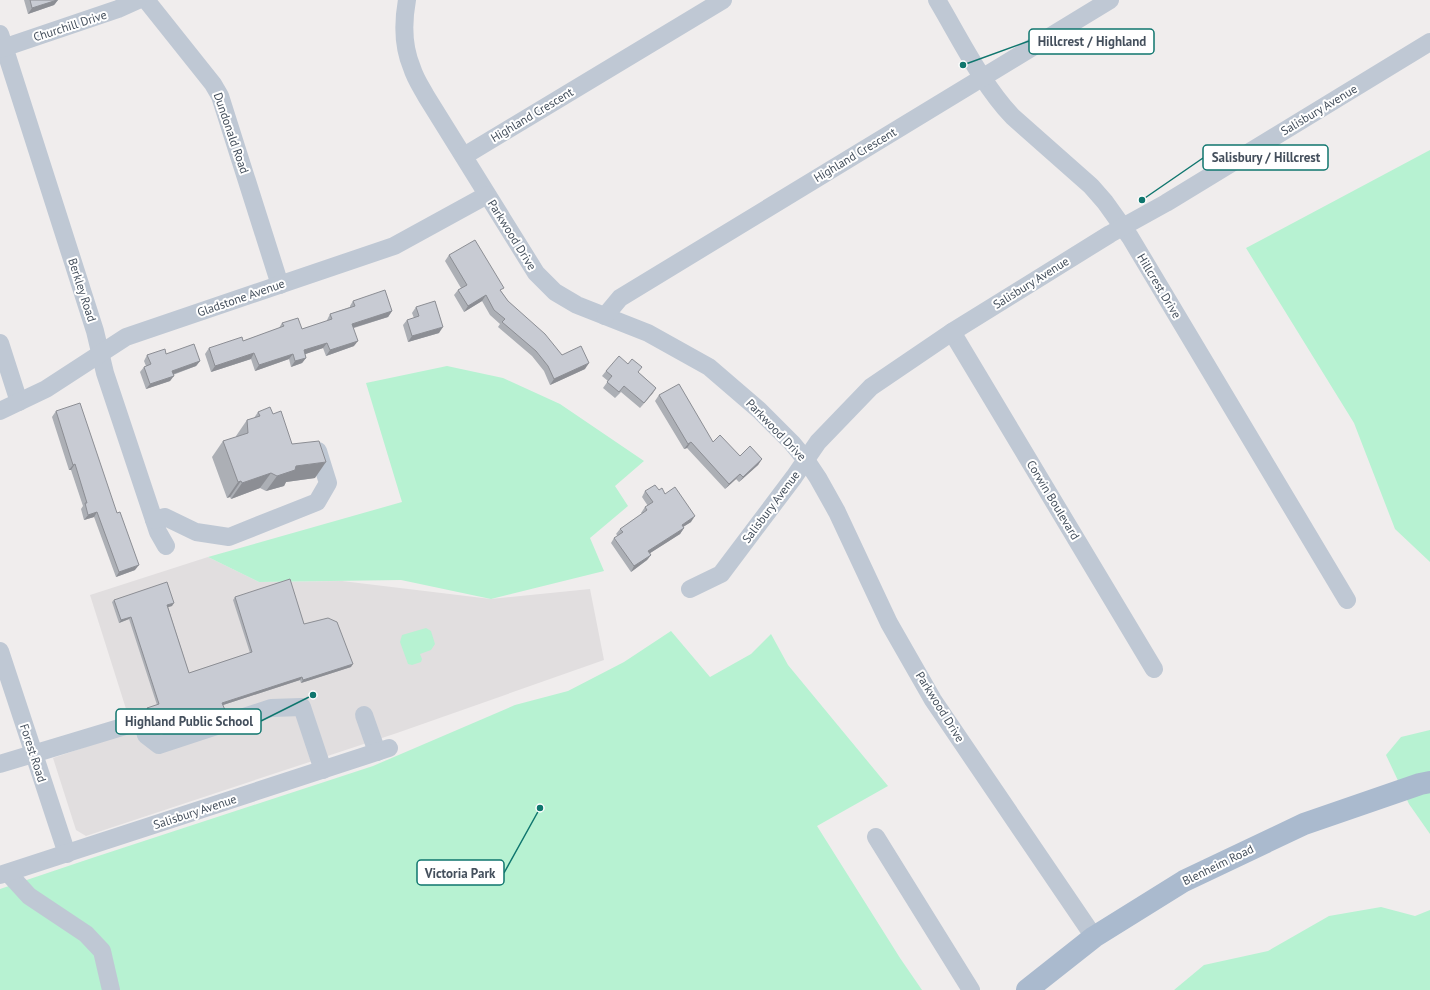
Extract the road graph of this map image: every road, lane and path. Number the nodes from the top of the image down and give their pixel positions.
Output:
1 (138, 0) edge
2 (146, 0) edge
3 (407, 0) edge
4 (723, 0) edge
5 (937, 0) edge
6 (1110, 0) edge
7 (1430, 42) edge
8 (1, 43) edge
9 (983, 77) junction
10 (464, 156) junction
11 (487, 195) junction
12 (1123, 227) junction
13 (280, 284) junction
14 (604, 316) junction
15 (952, 332) junction
16 (0, 343) edge
17 (100, 353) junction
18 (19, 402) junction
19 (0, 411) edge
20 (318, 451) edge
21 (806, 460) junction
22 (154, 520) junction
23 (166, 546) dead end
24 (690, 589) dead end
25 (1347, 600) dead end
26 (0, 651) edge
27 (1154, 669) dead end
28 (364, 715) dead end
29 (34, 753) junction
30 (0, 764) edge
31 (323, 770) junction
32 (1430, 782) edge
33 (876, 837) dead end
34 (66, 854) junction
35 (4, 874) edge
36 (1094, 936) junction
37 (111, 990) edge
38 (971, 990) edge
39 (1027, 990) edge

1 - 8 street, Churchill Drive
2 - 13 street, Dundonald Road
3 - 10 street, Parkwood Drive
4 - 10 street, Highland Crescent
5 - 9 street, Hillcrest Drive
6 - 9 street, Highland Crescent
7 - 12 street, Salisbury Avenue
8 - 17 street, Berkley Road
9 - 12 street, Hillcrest Drive
9 - 14 street, Highland Crescent
10 - 11 street, Parkwood Drive
11 - 13 street, Gladstone Avenue
11 - 14 street, Parkwood Drive
12 - 15 street, Salisbury Avenue
12 - 25 street, Hillcrest Drive
13 - 17 street, Gladstone Avenue
14 - 21 street, Parkwood Drive
15 - 21 street, Salisbury Avenue
15 - 27 street, Corwin Boulevard
16 - 18 street
17 - 18 street, Gladstone Avenue
17 - 22 street, Berkley Road
18 - 19 street, Gladstone Avenue
20 - 22 street
21 - 24 street, Salisbury Avenue
21 - 36 street, Parkwood Drive
22 - 23 street, Berkley Road
26 - 29 street, Forest Road
28 - 31 street, Salisbury Avenue
29 - 30 street
29 - 31 street
29 - 34 street, Forest Road
31 - 34 street, Salisbury Avenue
32 - 36 main road, Blenheim Road
33 - 38 street
34 - 35 street, Salisbury Avenue
35 - 37 street
36 - 39 main road, Blenheim Road

